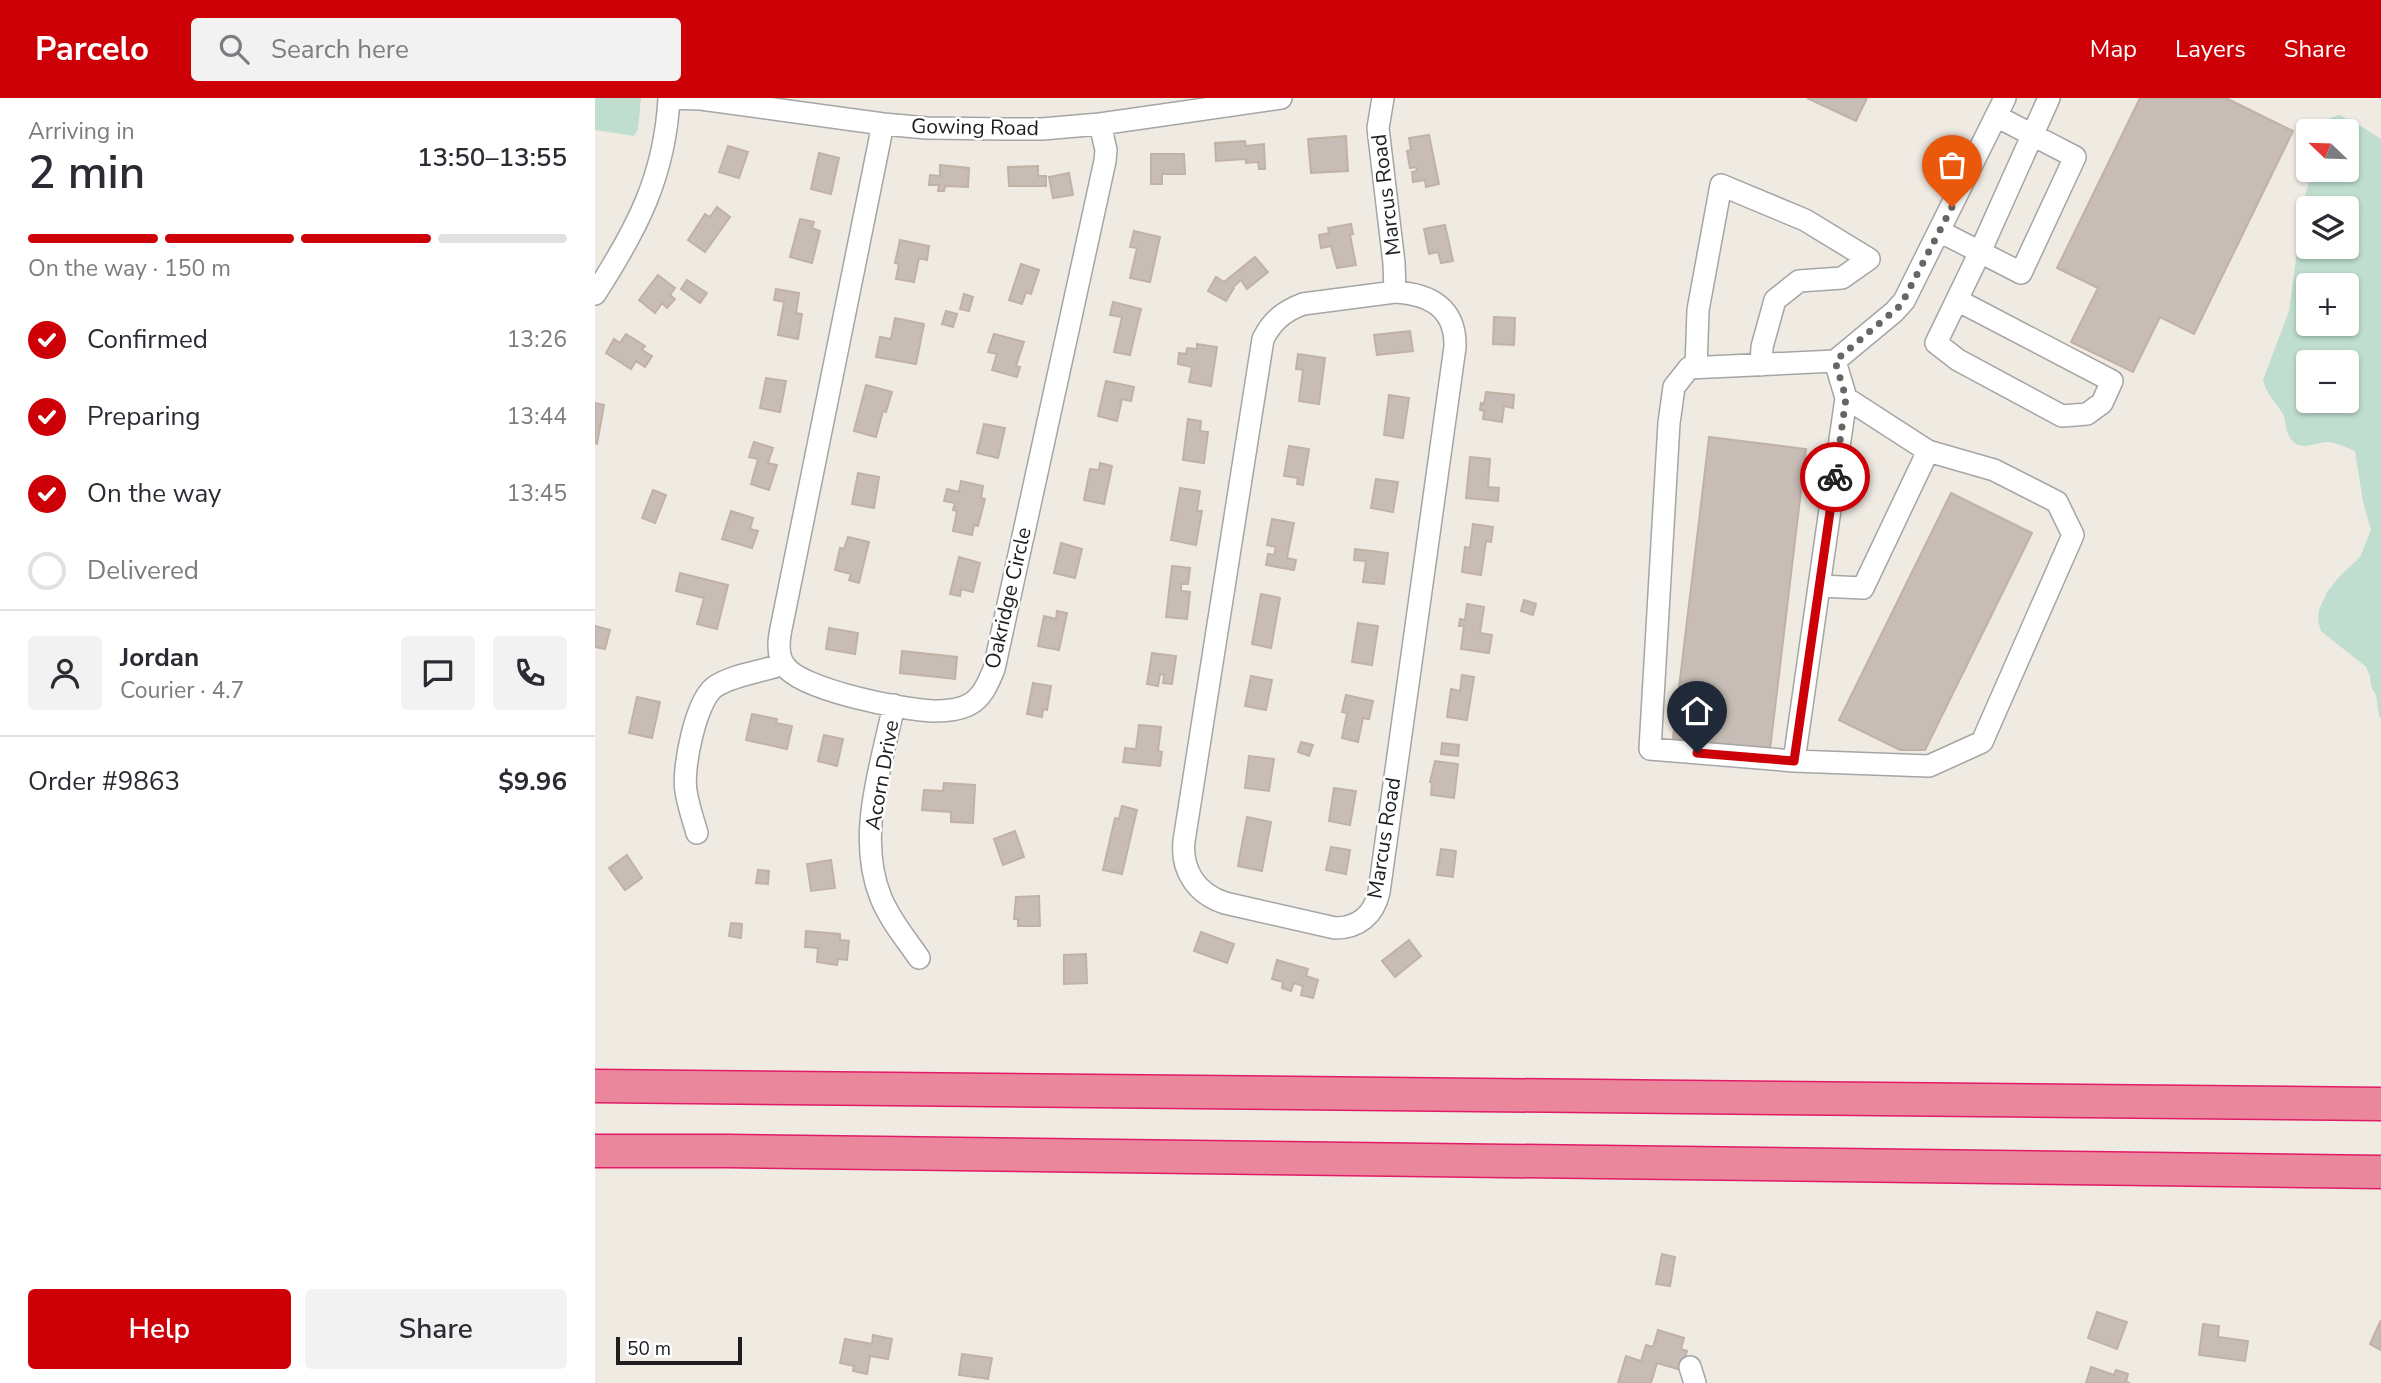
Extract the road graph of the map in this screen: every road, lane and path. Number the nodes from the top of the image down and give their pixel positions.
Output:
1 (669, 98) edge
2 (1282, 98) edge
3 (1383, 98) edge
4 (2049, 98) edge
5 (2001, 107) edge
6 (883, 124) junction
7 (1100, 124) junction
8 (2032, 135) junction
9 (1939, 232) junction
10 (1980, 252) junction
11 (1395, 292) junction
12 (595, 294) edge
13 (1957, 300) junction
14 (1835, 361) junction
15 (1761, 365) junction
16 (1696, 368) junction
17 (1846, 398) junction
18 (1928, 451) junction
19 (1819, 586) junction
20 (783, 664) junction
21 (894, 705) junction
22 (1794, 761) junction
23 (697, 833) dead end
24 (919, 958) dead end
25 (595, 1086) edge
26 (2381, 1104) edge
27 (595, 1151) edge
28 (2381, 1172) edge

1 - 6 street, Gowing Road
1 - 12 street
2 - 7 street, Gowing Road
3 - 11 street, Marcus Road
4 - 8 street
5 - 8 street
5 - 9 street
6 - 7 street, Gowing Road
6 - 20 street
7 - 21 street, Oakridge Circle
8 - 10 street
8 - 10 street
9 - 10 street
9 - 14 street
10 - 13 street
11 - 11 street, Marcus Road
13 - 13 street
14 - 15 street
14 - 17 street
15 - 16 street
15 - 16 street
16 - 22 street
17 - 18 street
17 - 19 street
18 - 19 street
18 - 22 street
19 - 22 street
20 - 21 street, Oakridge Circle
20 - 23 street
21 - 24 street, Acorn Drive
25 - 26 highway
27 - 28 highway

